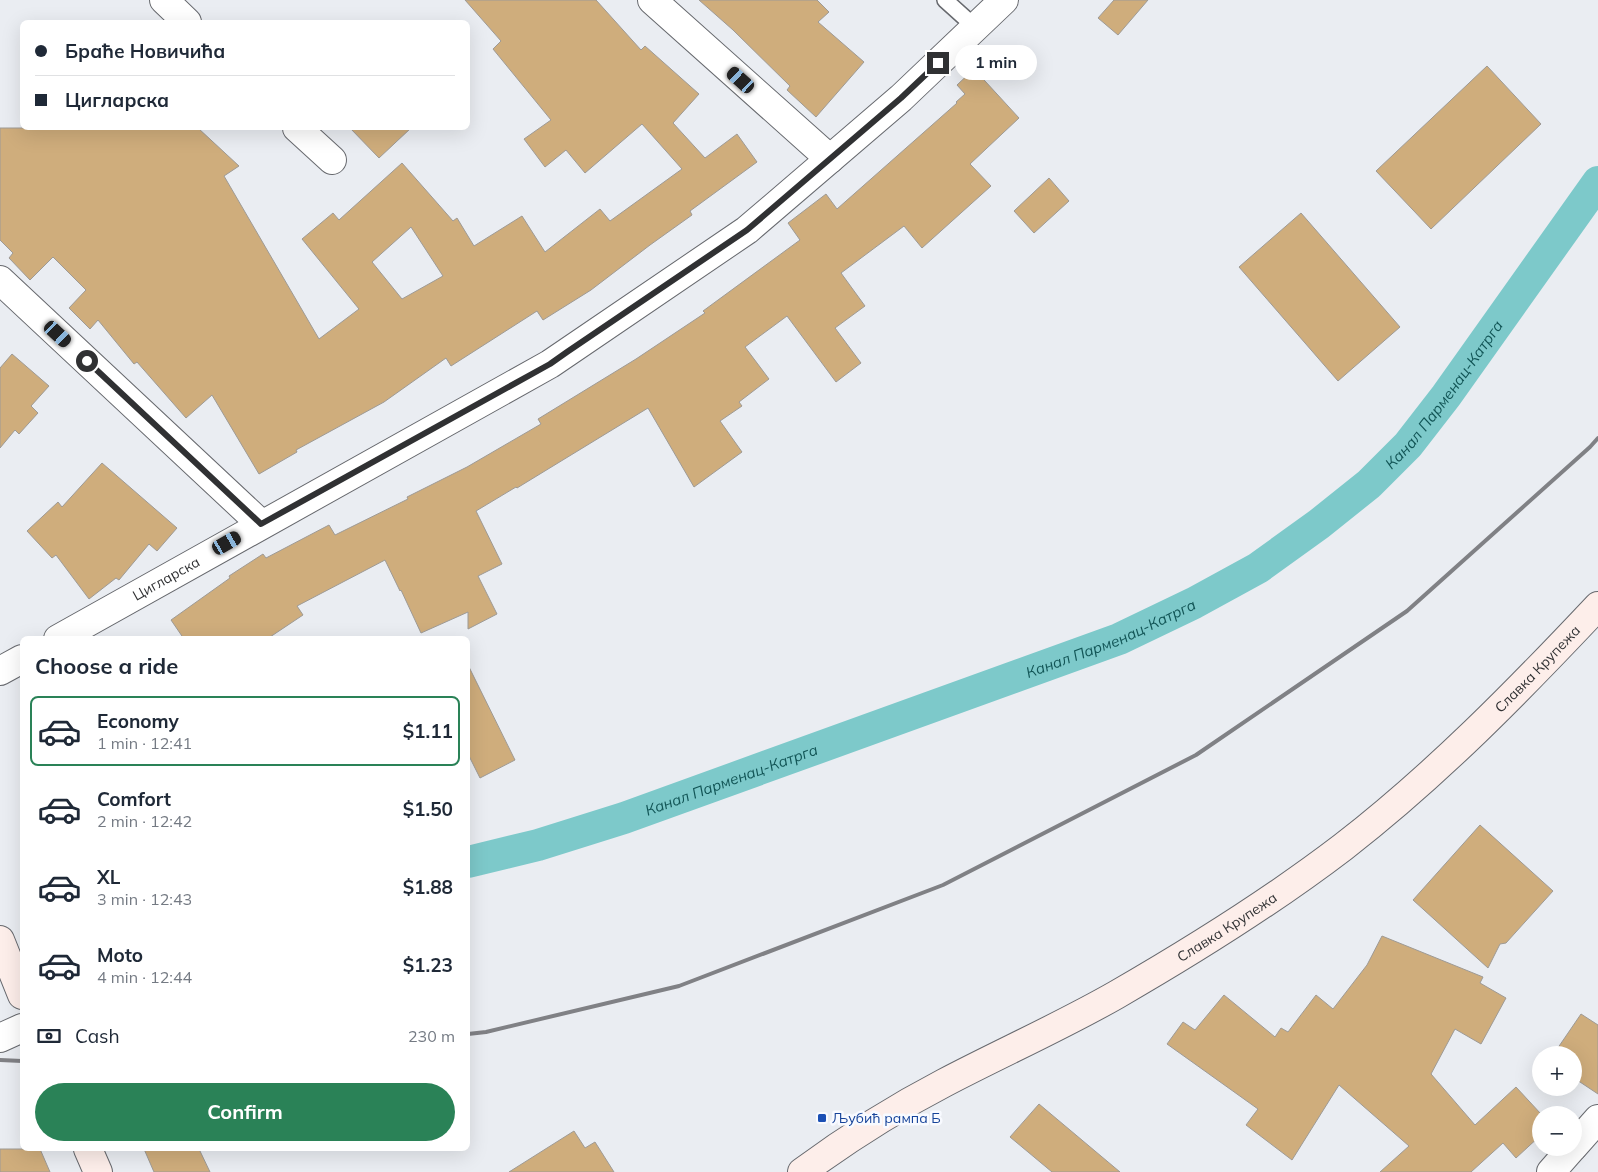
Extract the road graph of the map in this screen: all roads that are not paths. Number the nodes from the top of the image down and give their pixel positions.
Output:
1 (164, 0) edge
2 (652, 0) edge
3 (945, 0) edge
4 (1004, 0) edge
5 (185, 20) edge
6 (975, 27) junction
7 (299, 130) edge
8 (830, 159) junction
9 (332, 160) dead end
10 (0, 280) edge
11 (261, 524) junction
12 (1598, 606) edge
13 (63, 636) edge
14 (20, 660) edge
15 (0, 671) edge
16 (0, 940) edge
17 (20, 990) edge
18 (20, 1029) edge
19 (0, 1038) edge
20 (1598, 1119) edge
21 (1582, 1137) edge
22 (89, 1151) edge
23 (1565, 1156) edge
24 (98, 1172) edge
25 (802, 1172) edge
26 (1550, 1172) edge

1 - 5 street
2 - 8 street
3 - 6 lane
4 - 6 street, Цигларска
6 - 8 street, Цигларска
7 - 9 street
8 - 11 street, Цигларска
10 - 11 street
11 - 13 street, Цигларска
12 - 25 main road, Славка Крупежа
14 - 15 street
16 - 17 main road
18 - 19 street
20 - 21 street
22 - 24 main road
23 - 26 street

